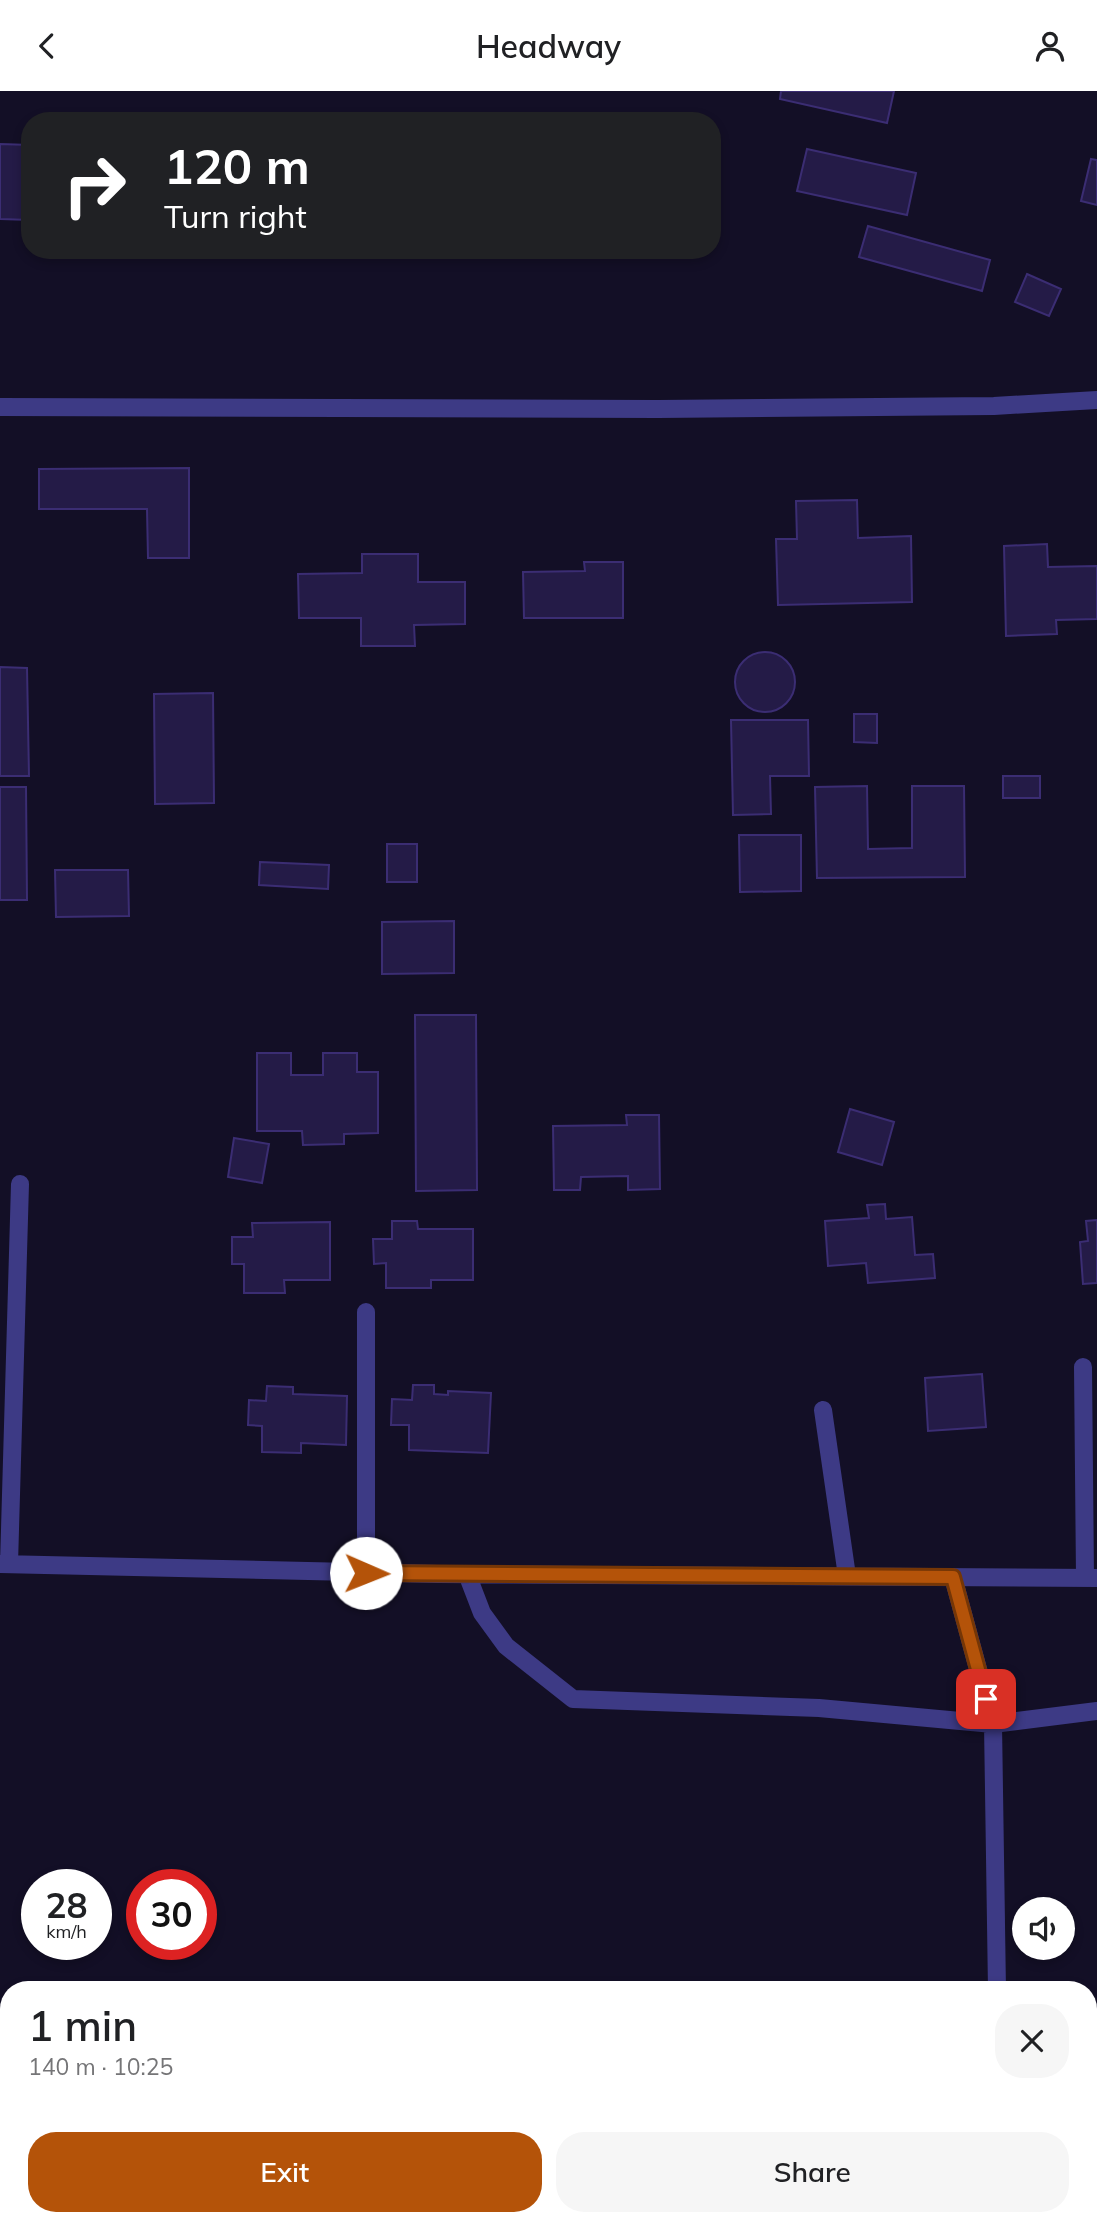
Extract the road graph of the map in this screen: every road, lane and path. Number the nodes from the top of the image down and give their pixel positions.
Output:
1 (1097, 400) edge
2 (0, 407) edge
3 (20, 1184) dead end
4 (366, 1312) dead end
5 (1083, 1367) dead end
6 (823, 1409) dead end
7 (4, 1564) edge
8 (366, 1573) junction
9 (467, 1574) junction
10 (846, 1576) junction
11 (953, 1577) junction
12 (1091, 1578) edge
13 (1097, 1711) edge
14 (993, 1724) junction
15 (997, 1981) edge

1 - 2 street
3 - 7 street
4 - 8 street
5 - 12 street
6 - 10 street
7 - 8 street
8 - 9 street
9 - 10 street
9 - 14 street
10 - 11 street
11 - 12 street
11 - 14 street
13 - 14 street
14 - 15 street

